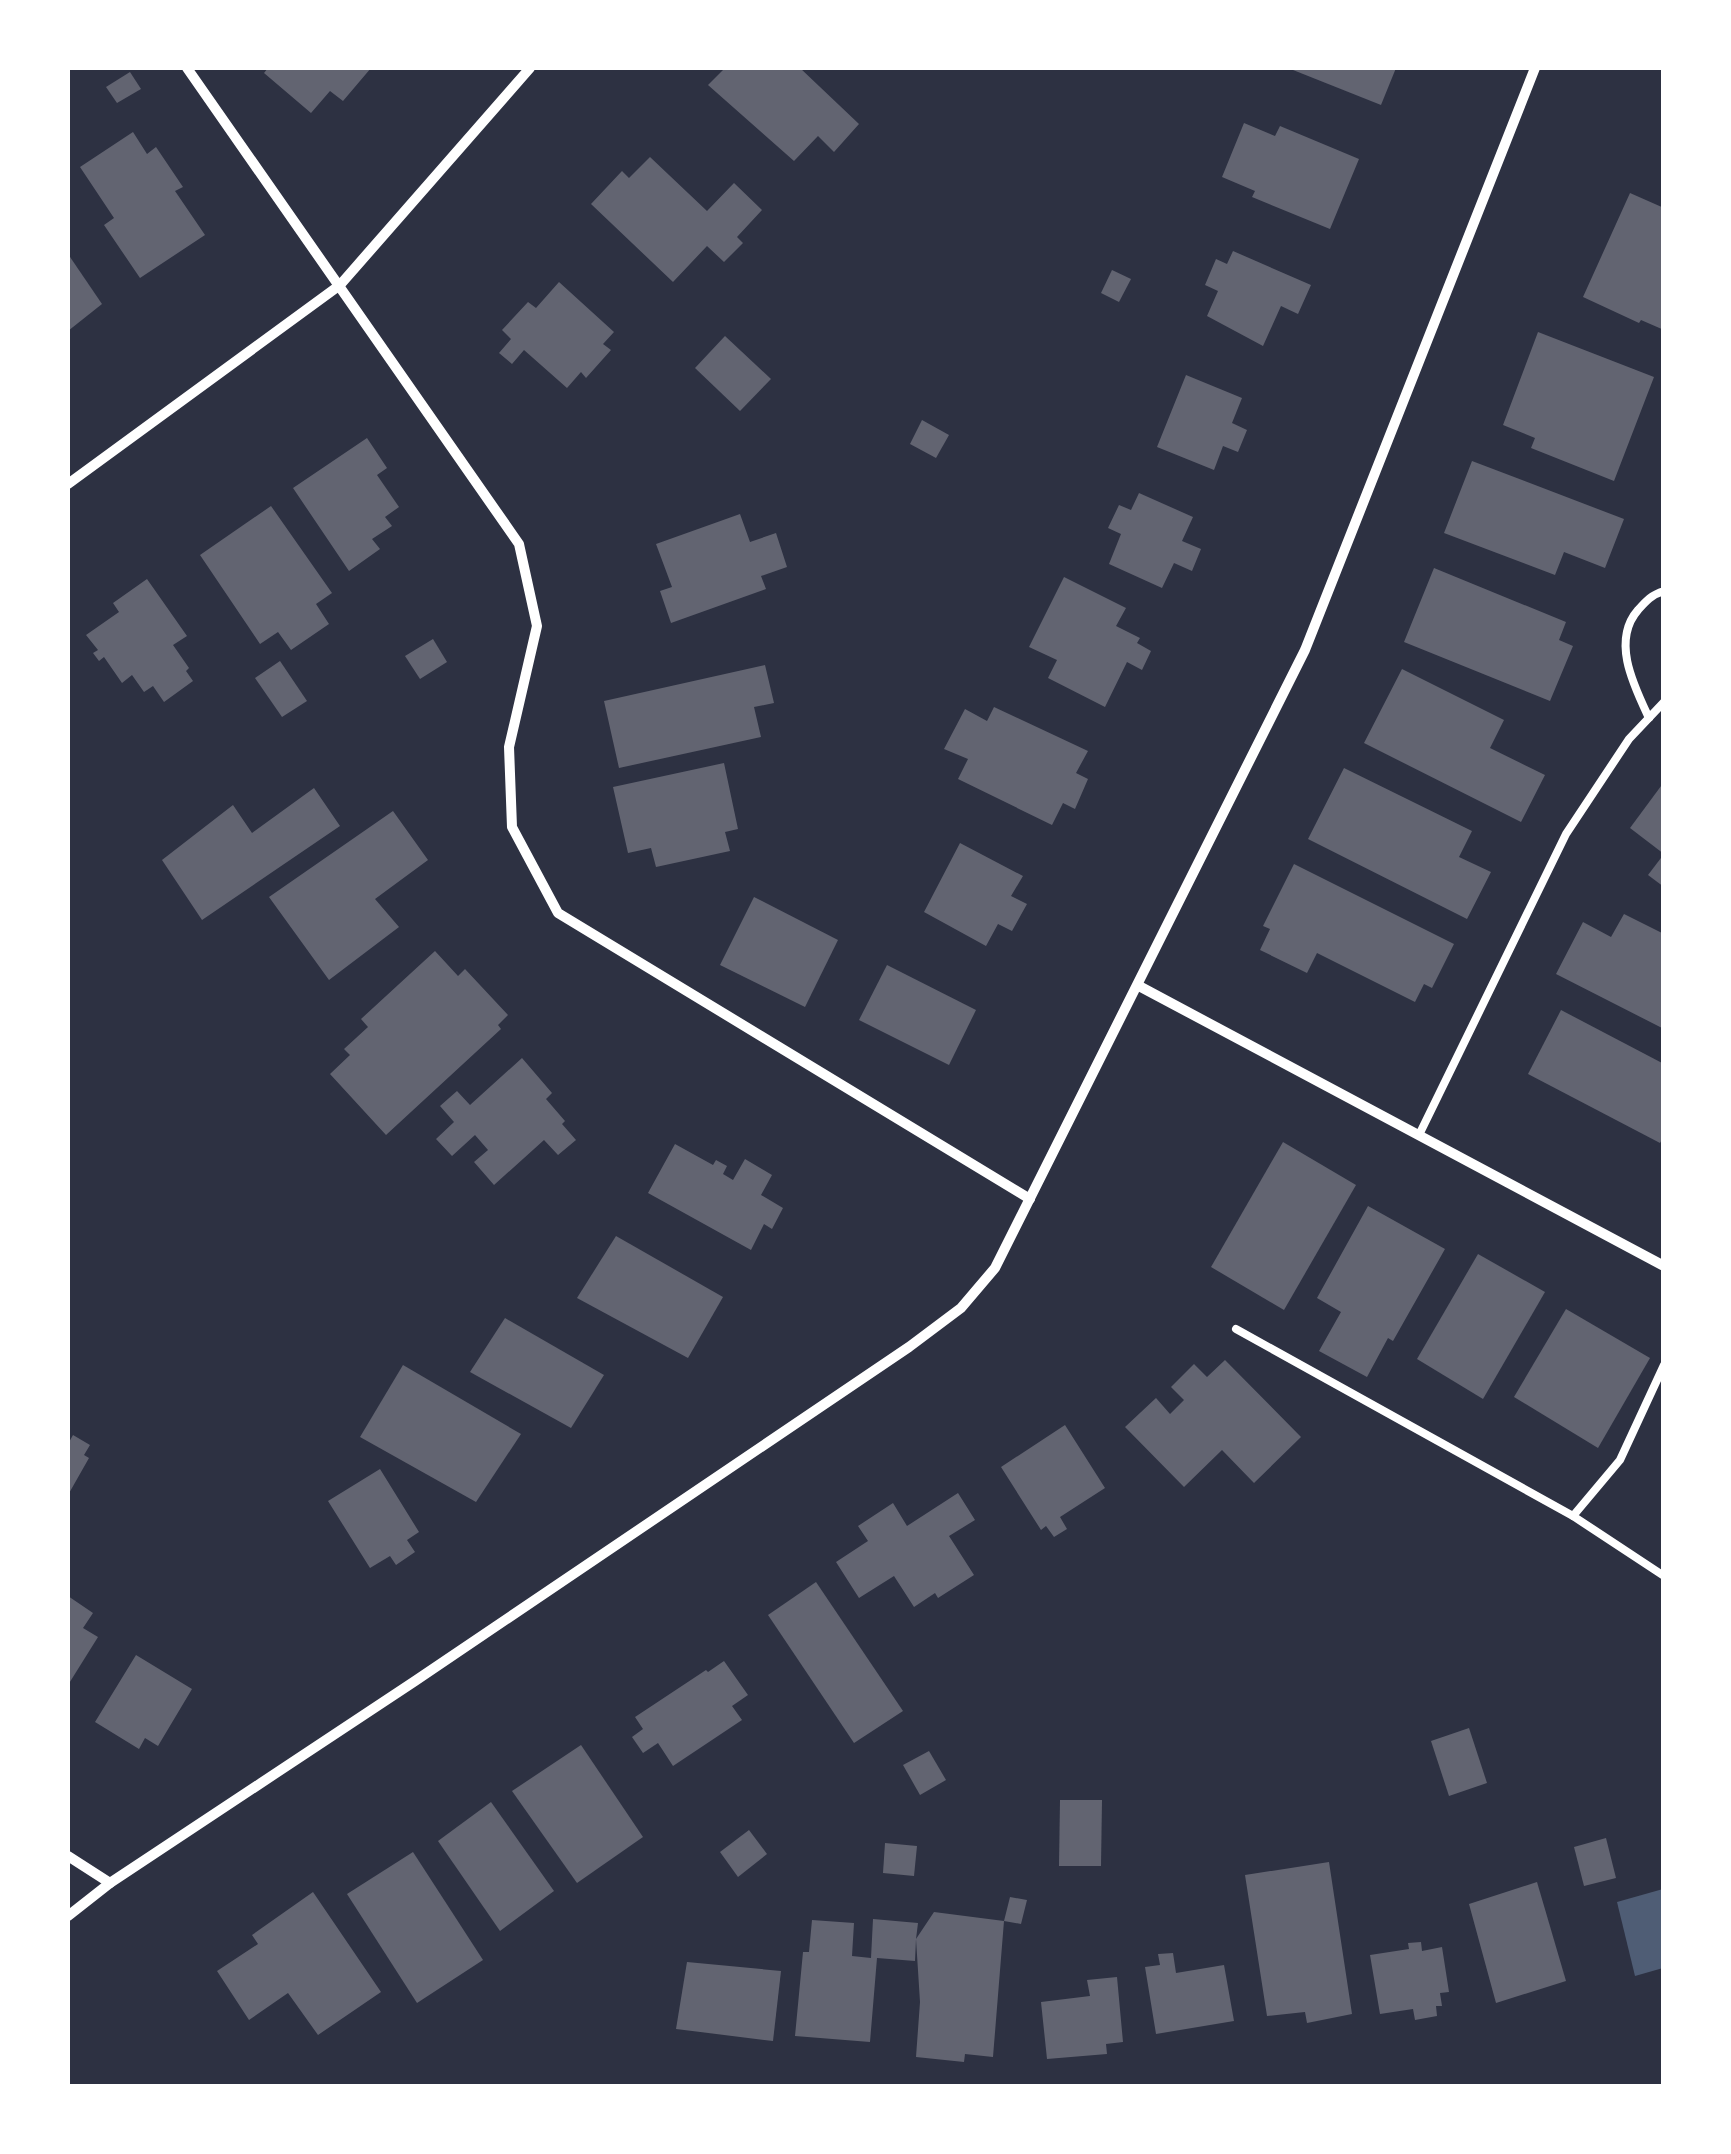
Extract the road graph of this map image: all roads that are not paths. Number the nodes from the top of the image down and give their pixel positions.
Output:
1 (187, 68) edge
2 (530, 68) edge
3 (1535, 68) edge
4 (340, 285) junction
5 (68, 484) edge
6 (1664, 591) edge
7 (1664, 702) edge
8 (1649, 718) junction
9 (1138, 986) junction
10 (1419, 1135) junction
11 (1030, 1199) junction
12 (1664, 1266) edge
13 (1236, 1329) dead end
14 (1664, 1365) edge
15 (1573, 1516) junction
16 (1664, 1576) edge
17 (68, 1856) edge
18 (110, 1883) junction
19 (68, 1916) edge

1 - 4 street
2 - 4 street
3 - 9 street
4 - 5 street
4 - 11 street
6 - 8 lane
7 - 8 lane
8 - 10 lane
9 - 10 street
9 - 11 street
10 - 12 street
11 - 18 street
13 - 15 lane
14 - 15 lane
15 - 16 lane
17 - 18 street
18 - 19 street

